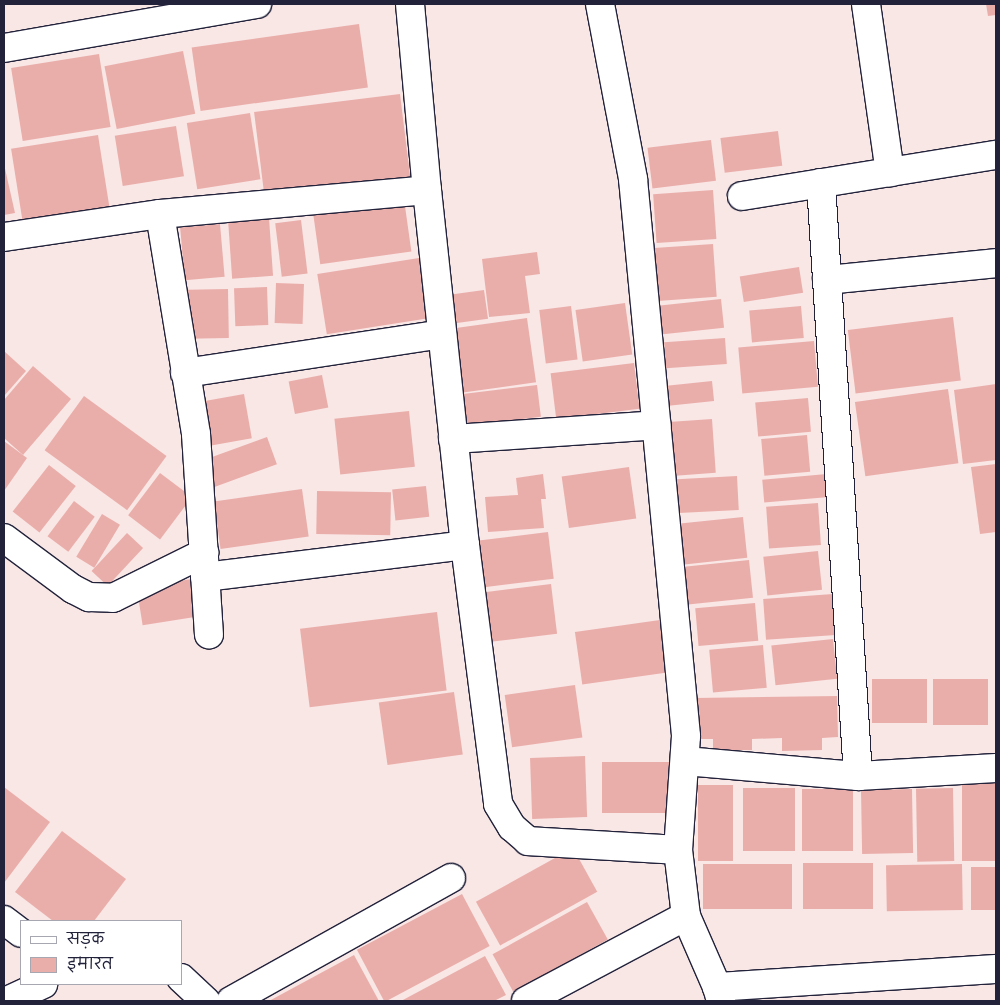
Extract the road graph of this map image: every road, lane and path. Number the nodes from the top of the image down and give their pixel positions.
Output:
1 (257, 4) edge
2 (410, 4) edge
3 (600, 4) edge
4 (866, 4) edge
5 (4, 48) edge
6 (996, 155) edge
7 (890, 172) junction
8 (821, 183) junction
9 (427, 190) junction
10 (742, 196) dead end
11 (160, 214) junction
12 (4, 237) edge
13 (996, 263) edge
14 (827, 280) junction
15 (442, 334) junction
16 (185, 373) junction
17 (657, 425) junction
18 (453, 439) junction
19 (4, 538) edge
20 (465, 545) junction
21 (204, 565) junction
22 (209, 635) dead end
23 (685, 761) junction
24 (996, 768) edge
25 (858, 776) junction
26 (678, 850) junction
27 (451, 878) dead end
28 (686, 916) junction
29 (4, 920) edge
30 (20, 932) edge
31 (996, 969) edge
32 (182, 979) edge
33 (41, 985) edge
34 (719, 994) edge
35 (7, 1001) edge
36 (206, 1001) edge
37 (231, 1001) edge
38 (526, 1001) edge

1 - 5 street
2 - 9 street
3 - 17 street
4 - 7 street
6 - 7 street
7 - 8 street
8 - 10 street
8 - 14 street
9 - 11 street
9 - 15 street
11 - 12 street
11 - 16 street
13 - 14 street
14 - 25 street
15 - 16 street
15 - 18 street
16 - 21 street
17 - 18 street
17 - 23 street
18 - 20 street
19 - 21 street
20 - 21 street
20 - 26 street
21 - 22 street
23 - 25 street
23 - 26 street
24 - 25 street
26 - 28 street
27 - 37 street
28 - 34 street
28 - 38 street
29 - 30 street
31 - 34 street
32 - 36 street
33 - 35 street

